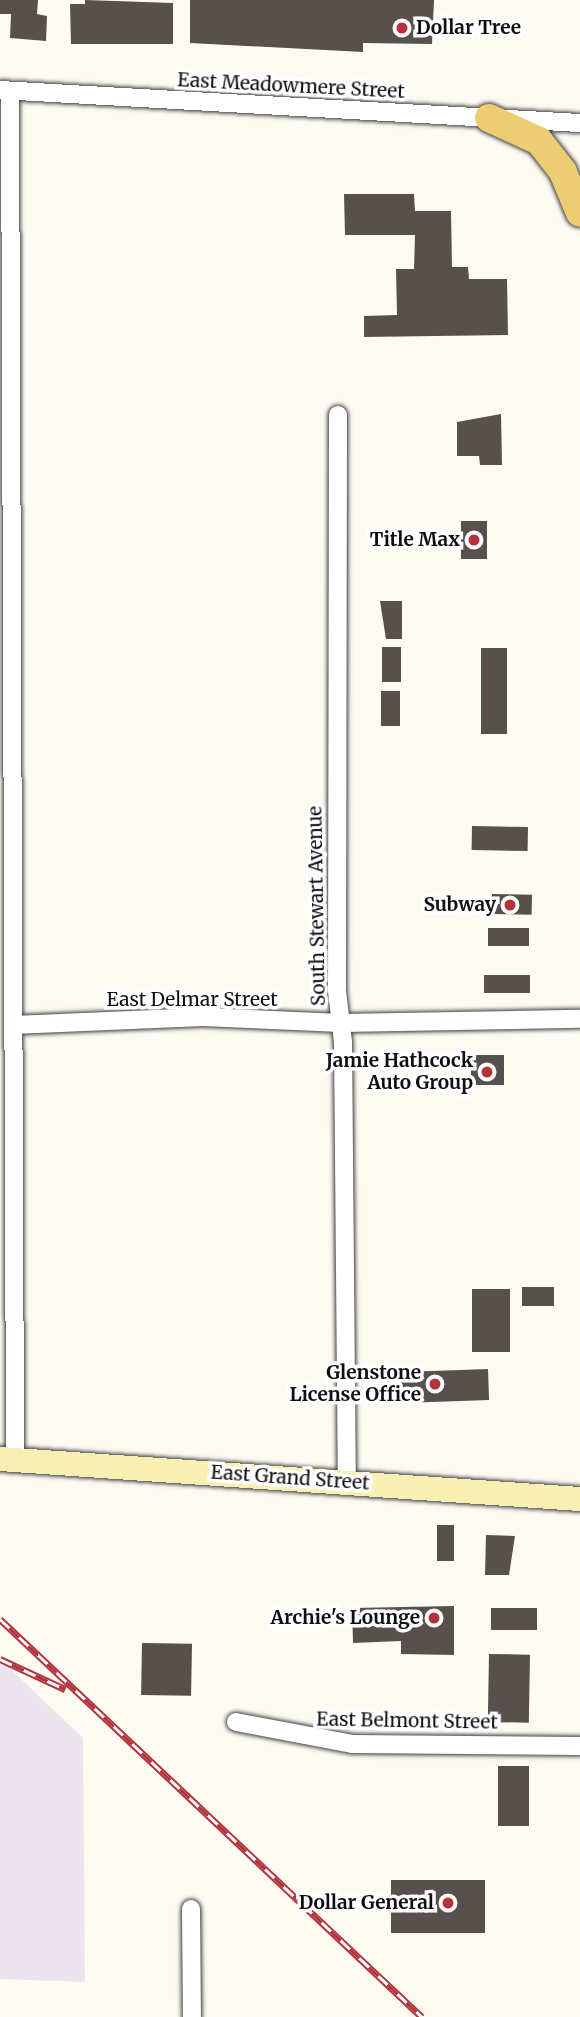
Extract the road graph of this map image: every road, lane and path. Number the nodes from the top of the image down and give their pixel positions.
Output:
1 (5, 91) edge
2 (489, 118) junction
3 (580, 123) edge
4 (580, 212) edge
5 (338, 415) dead end
6 (580, 1019) edge
7 (341, 1023) junction
8 (13, 1025) junction
9 (7, 1460) edge
10 (347, 1481) junction
11 (580, 1499) edge
12 (236, 1722) dead end
13 (580, 1745) edge
14 (191, 1909) dead end
15 (192, 2017) edge

1 - 2 street, East Meadowmere Street
1 - 8 street
2 - 3 street, East Meadowmere Street
2 - 4 main road
5 - 7 street, South Stewart Avenue
6 - 7 street, East Delmar Street
7 - 8 street, East Delmar Street
7 - 10 street, South Stewart Avenue
8 - 9 street
9 - 10 main road, East Grand Street
10 - 11 main road, East Grand Street
12 - 13 street, East Belmont Street
14 - 15 street

